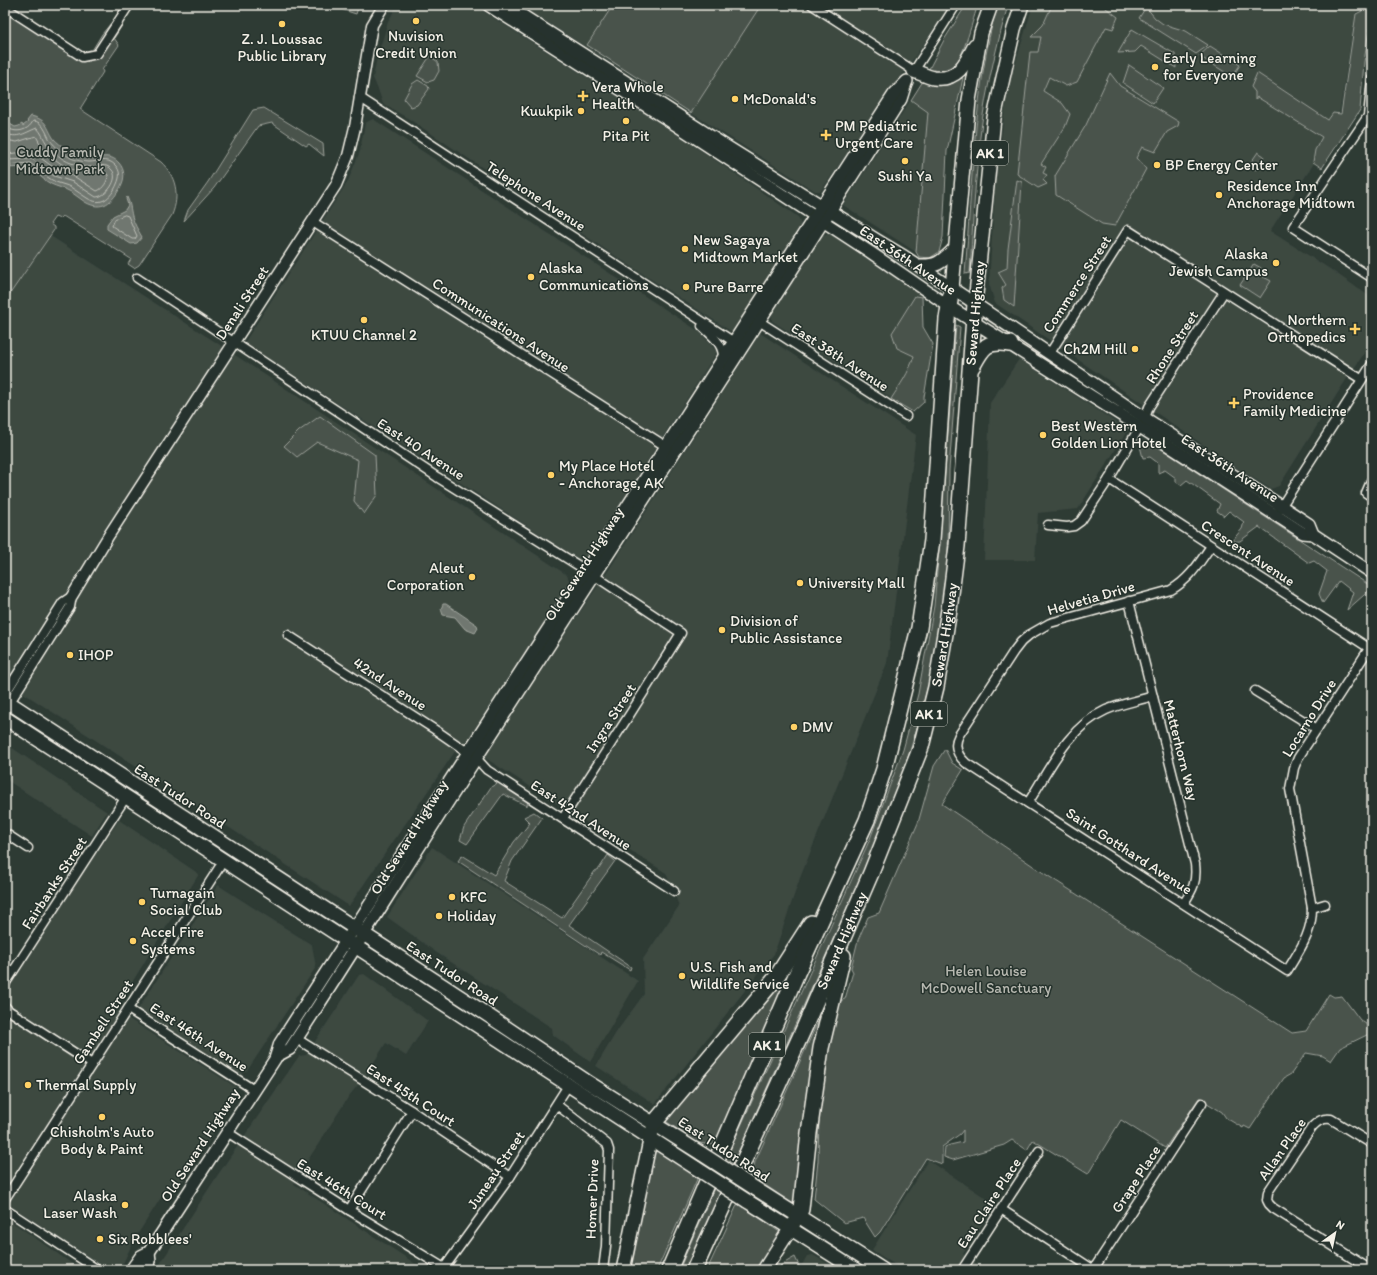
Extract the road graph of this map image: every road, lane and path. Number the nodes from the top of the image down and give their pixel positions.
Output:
1 (129, 5) edge
2 (384, 5) edge
3 (488, 5) edge
4 (506, 5) edge
5 (812, 5) edge
6 (956, 5) edge
7 (991, 5) edge
8 (1022, 5) edge
9 (5, 7) edge
10 (981, 33) junction
11 (910, 76) junction
12 (1372, 79) edge
13 (622, 91) junction
14 (359, 97) junction
15 (680, 117) junction
16 (1362, 124) junction
17 (1372, 125) edge
18 (826, 208) junction
19 (819, 219) junction
20 (313, 222) junction
21 (955, 249) junction
22 (920, 266) junction
23 (137, 278) dead end
24 (1372, 278) edge
25 (952, 288) junction
26 (1224, 292) junction
27 (975, 304) junction
28 (950, 306) junction
29 (698, 319) junction
30 (759, 321) junction
31 (974, 321) junction
32 (734, 342) junction
33 (234, 343) junction
34 (1010, 344) junction
35 (1050, 353) junction
36 (723, 360) junction
37 (1372, 364) edge
38 (971, 370) junction
39 (1361, 379) junction
40 (716, 387) junction
41 (906, 416) dead end
42 (1143, 423) junction
43 (670, 449) junction
44 (1109, 479) junction
45 (1372, 479) edge
46 (1372, 497) edge
47 (1281, 506) junction
48 (1275, 515) junction
49 (1048, 525) dead end
50 (1313, 534) junction
51 (1211, 546) junction
52 (590, 573) junction
53 (1372, 573) edge
54 (72, 596) joint
55 (1129, 601) junction
56 (681, 633) joint
57 (288, 634) dead end
58 (1371, 648) edge
59 (1255, 691) dead end
60 (1153, 696) junction
61 (6, 702) edge
62 (5, 718) edge
63 (1317, 729) junction
64 (957, 752) joint
65 (472, 756) junction
66 (126, 797) junction
67 (1028, 802) junction
68 (563, 818) junction
69 (867, 820) junction
70 (5, 833) edge
71 (28, 848) dead end
72 (224, 860) junction
73 (871, 873) junction
74 (674, 891) dead end
75 (1184, 903) junction
76 (1325, 904) dead end
77 (1312, 908) junction
78 (360, 931) junction
79 (352, 943) junction
80 (1287, 971) joint
81 (5, 984) edge
82 (5, 1006) edge
83 (128, 1009) junction
84 (297, 1039) junction
85 (277, 1056) junction
86 (92, 1064) junction
87 (569, 1084) junction
88 (254, 1090) junction
89 (1202, 1103) dead end
90 (556, 1104) junction
91 (412, 1112) junction
92 (654, 1123) junction
93 (227, 1132) junction
94 (651, 1139) junction
95 (1372, 1144) edge
96 (1039, 1151) dead end
97 (510, 1177) junction
98 (5, 1199) edge
99 (5, 1209) edge
100 (1001, 1209) junction
101 (349, 1210) junction
102 (794, 1223) junction
103 (149, 1252) junction
104 (445, 1269) edge
105 (98, 1270) edge
106 (132, 1270) edge
107 (144, 1270) edge
108 (603, 1270) edge
109 (623, 1270) edge
110 (669, 1270) edge
111 (694, 1270) edge
112 (764, 1270) edge
113 (856, 1270) edge
114 (883, 1270) edge
115 (962, 1270) edge
116 (1093, 1270) edge
117 (1370, 1270) edge

1 - 9 street
2 - 14 street, Denali Street
3 - 13 main road, East 36th Avenue
4 - 15 main road, East 36th Avenue
5 - 11 street
6 - 11 street, Old Seward Highway
7 - 10 main road, Seward Highway / AK 1
8 - 27 main road, Seward Highway / AK 1
10 - 11 main road
10 - 21 main road, Seward Highway / AK 1
11 - 18 main road, Old Seward Highway
12 - 16 street
13 - 15 main road
13 - 19 main road, East 36th Avenue
14 - 20 street, Denali Street
14 - 29 street, Telephone Avenue
15 - 18 main road, East 36th Avenue
16 - 17 street
16 - 24 street
18 - 19 main road, Old Seward Highway
18 - 22 main road, East 36th Avenue
19 - 28 main road, East 36th Avenue
19 - 30 main road, Old Seward Highway
19 - 32 main road, Old Seward Highway
20 - 33 street, Denali Street
20 - 43 street, Communications Avenue
21 - 22 main road
21 - 25 main road, Seward Highway / AK 1
22 - 25 main road, East 36th Avenue
23 - 33 street, East 40 Avenue
25 - 27 main road, East 36th Avenue
25 - 28 highway, Seward Highway / AK 1
26 - 35 street, Commerce Street
26 - 39 street
26 - 42 street, Rhone Street
27 - 31 highway, Seward Highway / AK 1
27 - 35 main road, East 36th Avenue
28 - 31 main road, East 36th Avenue
28 - 69 highway, Seward Highway / AK 1
29 - 32 street, Telephone Avenue
29 - 36 street, Telephone Avenue
30 - 40 main road, Old Seward Highway
30 - 41 street, East 38th Avenue
31 - 34 main road, East 36th Avenue
31 - 38 highway, Seward Highway / AK 1
32 - 36 main road, Old Seward Highway
32 - 40 main road
33 - 52 street, East 40 Avenue
33 - 54 street, Denali Street
34 - 38 highway
34 - 42 main road, East 36th Avenue
35 - 42 main road, East 36th Avenue
36 - 43 main road, Old Seward Highway
37 - 39 street
38 - 73 highway, Seward Highway / AK 1
39 - 47 street
40 - 43 main road, Old Seward Highway
42 - 44 street, Rhone Street
42 - 47 main road, East 36th Avenue
42 - 48 main road, East 36th Avenue
43 - 52 main road, Old Seward Highway
44 - 49 street, Rhone Street
44 - 51 street, Crescent Avenue
45 - 46 street
47 - 48 street
47 - 50 main road, East 36th Avenue
48 - 50 main road, East 36th Avenue
50 - 53 main road, East 36th Avenue
51 - 55 street, Helvetia Drive
51 - 58 street, Crescent Avenue
52 - 56 street, East 40 Avenue
52 - 65 main road, Old Seward Highway
54 - 61 street, Denali Street
55 - 60 street, Matterhorn Way
55 - 64 street, Helvetia Drive
56 - 68 street, Ingra Street
57 - 65 street, 42nd Avenue
58 - 63 street, Locarno Drive
59 - 63 street
60 - 67 street
60 - 75 street, Matterhorn Way
61 - 78 main road, East Tudor Road
62 - 66 main road, East Tudor Road
63 - 77 street, Locarno Drive
64 - 67 street, Saint Gotthard Avenue
65 - 68 street, East 42nd Avenue
65 - 78 main road, Old Seward Highway
66 - 72 main road, East Tudor Road
66 - 81 street, Fairbanks Street
67 - 75 street, Saint Gotthard Avenue
68 - 74 street, East 42nd Avenue
69 - 92 highway
69 - 110 highway, Seward Highway / AK 1
70 - 71 street
72 - 79 main road, East Tudor Road
72 - 83 street, Gambell Street
73 - 102 highway
73 - 111 highway, Seward Highway / AK 1
75 - 80 street, Saint Gotthard Avenue
76 - 77 street
77 - 80 street, Locarno Drive
78 - 79 main road, Old Seward Highway
78 - 92 main road, East Tudor Road
79 - 84 main road, Old Seward Highway
79 - 85 main road, Old Seward Highway
79 - 87 main road, East Tudor Road
82 - 86 street
83 - 86 street, Gambell Street
83 - 88 street, East 46th Avenue
84 - 85 main road, Old Seward Highway
84 - 91 street, East 45th Court
85 - 88 main road, Old Seward Highway
86 - 98 street, Gambell Street
87 - 90 street, Juneau Street
87 - 94 main road, East Tudor Road
88 - 93 main road, Old Seward Highway
89 - 116 street, Grape Place
90 - 97 street, Juneau Street
90 - 108 street, Homer Drive
91 - 97 street, East 45th Court
91 - 101 street
92 - 94 main road
92 - 102 main road, East Tudor Road, bridge
93 - 101 street, East 46th Court
93 - 103 main road, Old Seward Highway
94 - 102 main road, East Tudor Road, bridge
94 - 109 main road
95 - 117 street, Allan Place
96 - 100 street, Eau Claire Place
97 - 104 street, Juneau Street
99 - 105 street
100 - 115 street, Eau Claire Place
100 - 116 street
101 - 104 street, East 46th Court
102 - 112 main road
102 - 113 main road, East Tudor Road
102 - 114 main road, East Tudor Road
103 - 106 main road, Old Seward Highway
103 - 107 main road, Old Seward Highway

